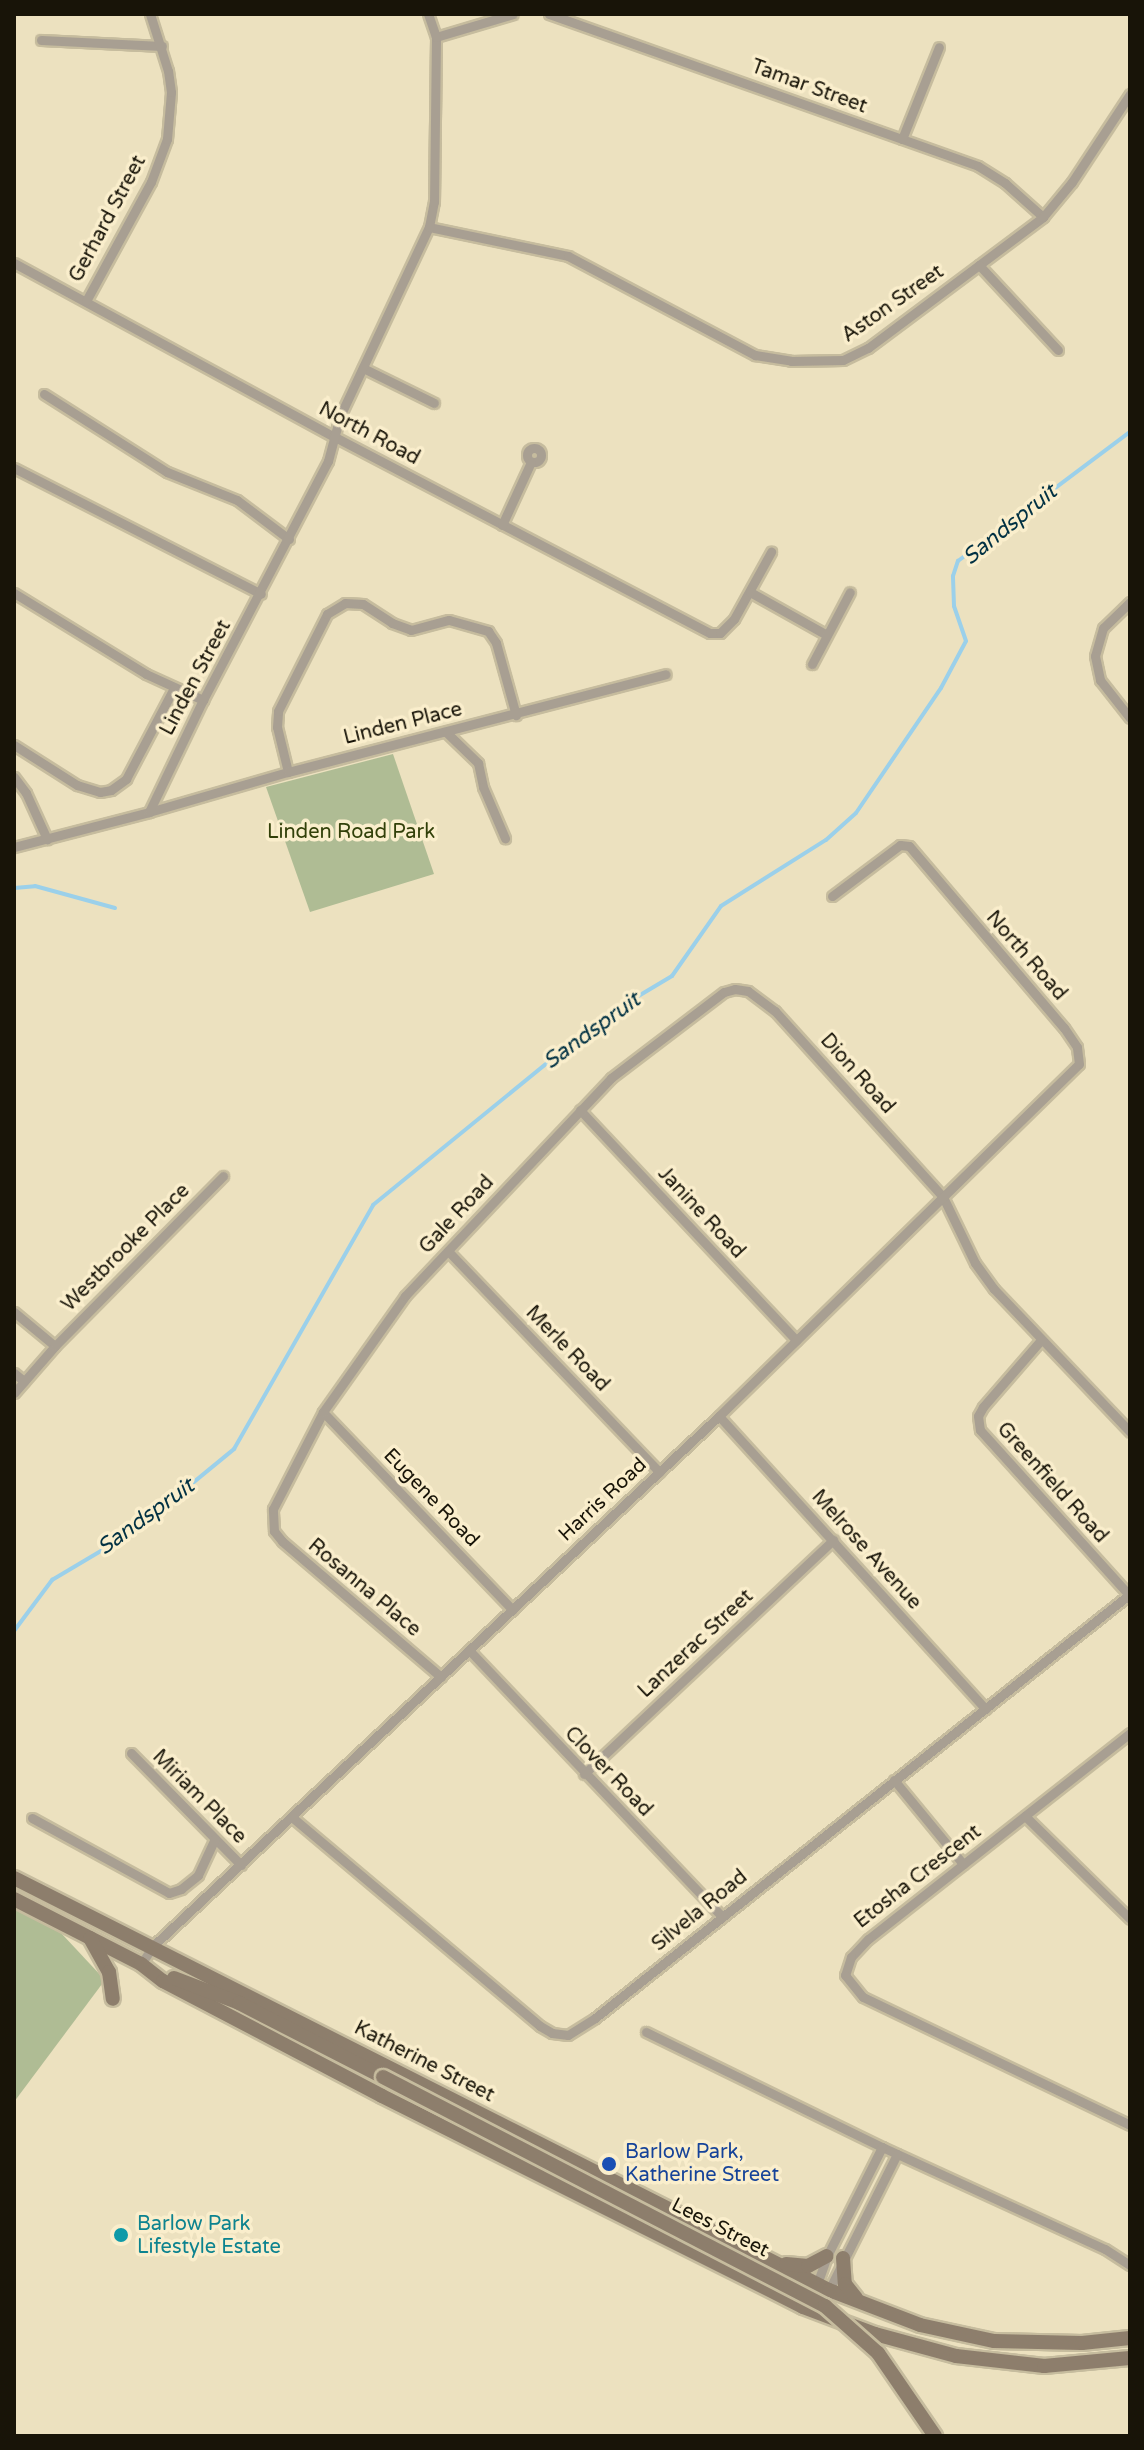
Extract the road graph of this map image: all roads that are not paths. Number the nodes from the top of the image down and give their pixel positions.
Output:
1 (150, 14) edge
2 (428, 14) edge
3 (513, 14) edge
4 (549, 14) edge
5 (436, 37) junction
6 (41, 40) dead end
7 (162, 46) junction
8 (939, 47) dead end
9 (1130, 94) edge
10 (902, 139) junction
11 (1043, 217) junction
12 (429, 227) junction
13 (14, 263) edge
14 (979, 265) junction
15 (86, 301) junction
16 (1058, 350) dead end
17 (363, 368) junction
18 (44, 394) dead end
19 (434, 403) dead end
20 (333, 436) junction
21 (531, 462) dead end
22 (14, 468) edge
23 (502, 525) junction
24 (289, 539) junction
25 (771, 552) dead end
26 (750, 592) junction
27 (850, 592) dead end
28 (14, 593) edge
29 (261, 594) junction
30 (1130, 602) edge
31 (825, 634) junction
32 (812, 664) dead end
33 (666, 674) dead end
34 (174, 688) junction
35 (203, 700) junction
36 (516, 715) junction
37 (1130, 718) edge
38 (446, 732) junction
39 (14, 745) edge
40 (288, 772) junction
41 (14, 777) edge
42 (149, 812) junction
43 (505, 838) dead end
44 (47, 839) junction
45 (14, 847) edge
46 (832, 896) dead end
47 (735, 989) joint
48 (1080, 1056) joint
49 (580, 1110) junction
50 (223, 1176) dead end
51 (943, 1197) junction
52 (448, 1251) junction
53 (14, 1312) edge
54 (796, 1340) junction
55 (1041, 1340) junction
56 (55, 1346) junction
57 (14, 1373) edge
58 (24, 1381) junction
59 (14, 1393) edge
60 (323, 1412) junction
61 (719, 1416) junction
62 (1130, 1432) edge
63 (659, 1472) junction
64 (272, 1521) joint
65 (833, 1540) junction
66 (1130, 1595) edge
67 (513, 1610) junction
68 (469, 1650) junction
69 (441, 1677) junction
70 (986, 1709) junction
71 (1130, 1733) edge
72 (131, 1753) dead end
73 (584, 1774) junction
74 (894, 1780) junction
75 (1025, 1816) junction
76 (32, 1818) dead end
77 (293, 1818) junction
78 (215, 1839) junction
79 (963, 1864) junction
80 (241, 1865) junction
81 (14, 1878) edge
82 (14, 1899) edge
83 (722, 1917) junction
84 (1130, 1919) edge
85 (90, 1938) junction
86 (153, 1946) junction
87 (141, 1964) junction
88 (113, 1999) dead end
89 (646, 2032) dead end
90 (1130, 2125) edge
91 (882, 2147) junction
92 (897, 2154) junction
93 (827, 2256) junction
94 (762, 2257) junction
95 (843, 2258) junction
96 (1130, 2265) edge
97 (822, 2287) junction
98 (862, 2303) junction
99 (808, 2309) junction
100 (824, 2315) junction
101 (1130, 2338) edge
102 (1130, 2358) edge
103 (935, 2436) edge

1 - 7 street, Gerhard Street
2 - 5 street, Linden Street
3 - 5 street
4 - 10 street, Tamar Street
5 - 12 street, Linden Street
6 - 7 street
7 - 15 street, Gerhard Street
8 - 10 street
9 - 11 street, Aston Street
10 - 11 street, Tamar Street
11 - 14 street, Aston Street
12 - 14 street, Aston Street
12 - 17 street, Linden Street
13 - 15 street, North Road
14 - 16 street
15 - 20 street, North Road
17 - 19 street
17 - 20 street, Linden Street
18 - 24 street
20 - 23 street, North Road
20 - 24 street, Linden Street
21 - 23 street
22 - 29 street
23 - 26 street, North Road
24 - 29 street, Linden Street
25 - 26 street
26 - 31 street
27 - 31 street
28 - 34 street
29 - 35 street, Linden Street
30 - 37 street
31 - 32 street
33 - 36 street, Linden Place
34 - 35 street
34 - 39 street
35 - 42 street, Linden Street
36 - 38 street, Linden Place
36 - 40 street
38 - 40 street, Linden Place
38 - 43 street
40 - 42 street, Linden Place
41 - 44 street
42 - 44 street
44 - 45 street
46 - 48 street, North Road
47 - 49 street, Gale Road
47 - 51 street, Dion Road
48 - 51 street, Harris Road
49 - 52 street, Gale Road
49 - 54 street, Janine Road
50 - 56 street, Westbrooke Place
51 - 54 street, Harris Road
51 - 55 street
52 - 60 street, Gale Road
52 - 63 street, Merle Road
53 - 56 street
54 - 61 street, Harris Road
55 - 62 street
55 - 66 street, Greenfield Road
56 - 58 street, Westbrooke Place
57 - 58 street
58 - 59 street, Westbrooke Place
60 - 64 street, Gale Road
60 - 67 street, Eugene Road
61 - 63 street, Harris Road
61 - 65 street, Melrose Avenue
63 - 67 street, Harris Road
64 - 69 street, Rosanna Place
65 - 70 street, Melrose Avenue
65 - 73 street, Lanzerac Street
66 - 70 street, Silvela Road
67 - 68 street, Harris Road
68 - 69 street, Harris Road
68 - 73 street, Clover Road
69 - 77 street, Harris Road
70 - 74 street, Silvela Road
71 - 75 street, Etosha Crescent
72 - 78 street, Miriam Place
73 - 83 street, Clover Road
74 - 79 street
74 - 83 street, Silvela Road
75 - 79 street, Etosha Crescent
75 - 84 street
76 - 78 street
77 - 80 street, Harris Road
77 - 83 street, Silvela Road
78 - 80 street, Miriam Place
79 - 90 street, Etosha Crescent
80 - 86 street, Harris Road
81 - 86 main road, Katherine Street
82 - 85 main road
85 - 87 main road
85 - 88 main road
86 - 87 street, Harris Road
86 - 94 main road, Katherine Street
87 - 99 main road
87 - 103 main road, Lees Street, bridge
89 - 91 street
91 - 92 street
91 - 93 street
92 - 95 street
92 - 96 street
93 - 94 main road
93 - 97 street
94 - 97 main road, Katherine Street
95 - 97 street
95 - 98 main road
97 - 98 main road, Katherine Street
97 - 99 street
97 - 100 street
98 - 101 main road, Katherine Street
99 - 100 main road
100 - 102 main road

